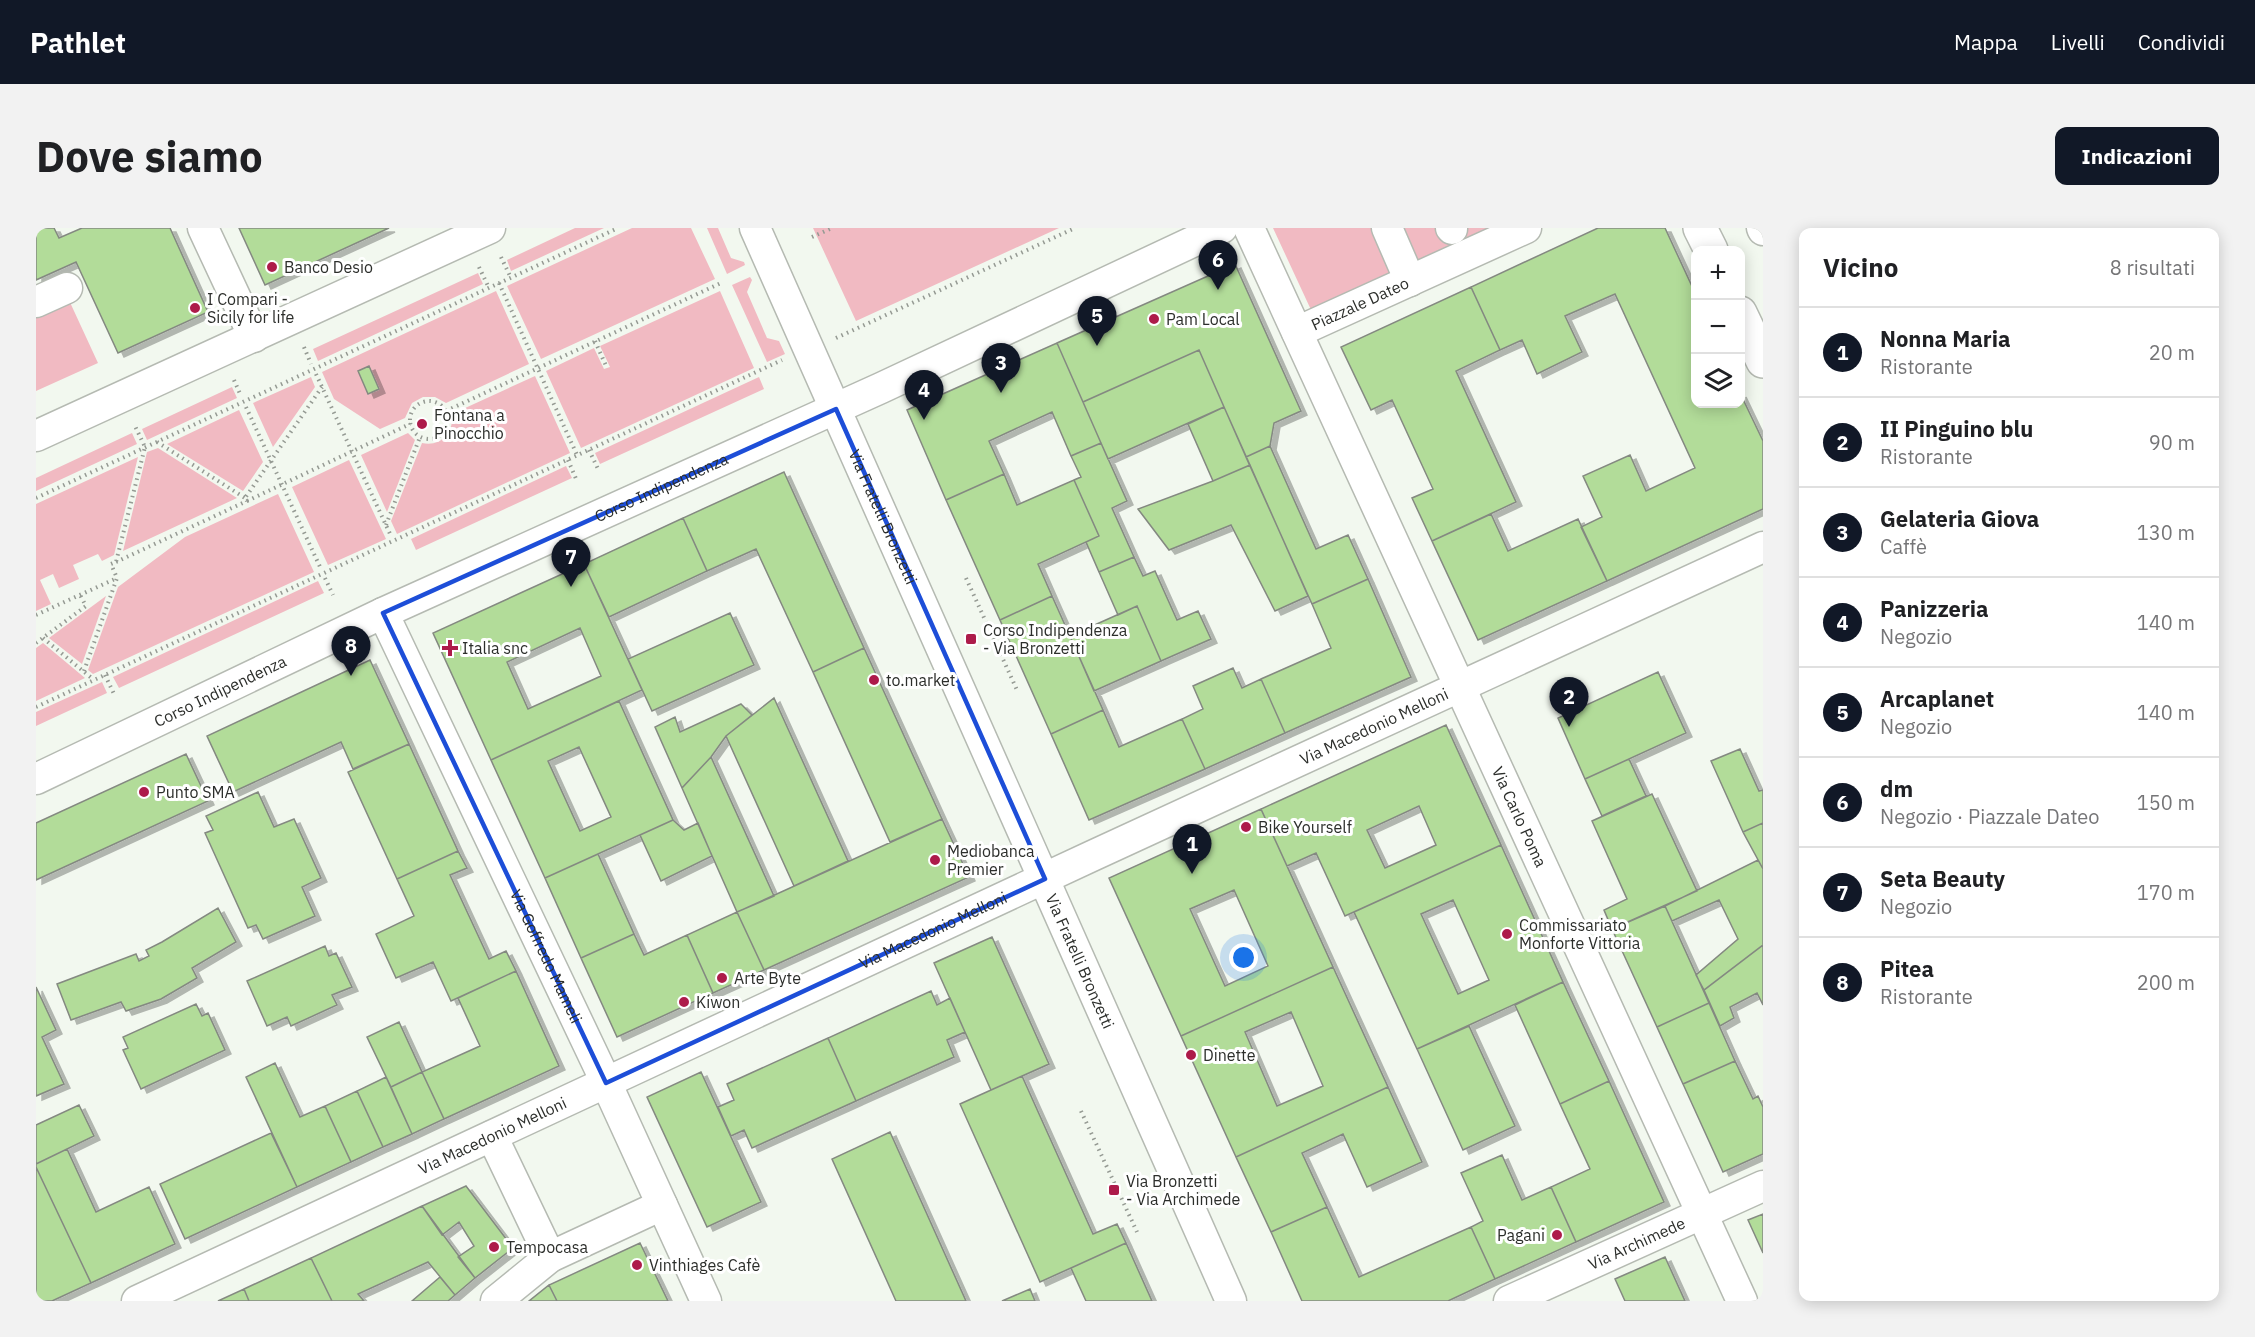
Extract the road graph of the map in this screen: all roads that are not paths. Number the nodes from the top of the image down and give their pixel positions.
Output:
1 (203, 228) edge
2 (490, 228) edge
3 (755, 228) edge
4 (1222, 228) edge
5 (1250, 228) edge
6 (1387, 228) edge
7 (1526, 228) edge
8 (1700, 228) edge
9 (1709, 246) edge
10 (1410, 281) junction
11 (67, 288) dead end
12 (36, 302) edge
13 (1745, 323) edge
14 (1297, 332) junction
15 (254, 337) junction
16 (1763, 361) edge
17 (836, 409) junction
18 (36, 436) edge
19 (1763, 547) edge
20 (383, 613) junction
21 (1461, 687) junction
22 (36, 779) edge
23 (1045, 879) junction
24 (606, 1083) junction
25 (492, 1136) junction
26 (1763, 1186) edge
27 (662, 1204) junction
28 (1700, 1214) junction
29 (550, 1257) junction
30 (137, 1301) edge
31 (496, 1301) edge
32 (706, 1301) edge
33 (1231, 1301) edge
34 (1509, 1301) edge
35 (1742, 1301) edge

1 - 15 street
2 - 15 street
3 - 17 street, Via Fratelli Bronzetti
4 - 17 street, Corso Indipendenza
5 - 14 street, Piazzale Dateo
6 - 10 street
7 - 10 street, Piazzale Dateo
8 - 9 main road
10 - 14 street, Piazzale Dateo
11 - 12 street
13 - 16 main road
14 - 21 street, Via Carlo Poma
15 - 18 street
17 - 20 street, Corso Indipendenza
17 - 23 street, Via Fratelli Bronzetti
19 - 21 street, Via Macedonio Melloni
20 - 22 street, Corso Indipendenza
20 - 24 street, Via Goffredo Mameli
21 - 23 street, Via Macedonio Melloni
21 - 28 street, Via Carlo Poma
23 - 24 street, Via Macedonio Melloni
23 - 33 street, Via Fratelli Bronzetti
24 - 25 street, Via Macedonio Melloni
24 - 27 street, Via Goffredo Mameli
25 - 29 street
25 - 30 street, Via Macedonio Melloni
26 - 28 street, Via Archimede
27 - 29 street
27 - 32 street, Via Goffredo Mameli
28 - 34 street, Via Archimede
28 - 35 street, Via Carlo Poma
29 - 31 street

